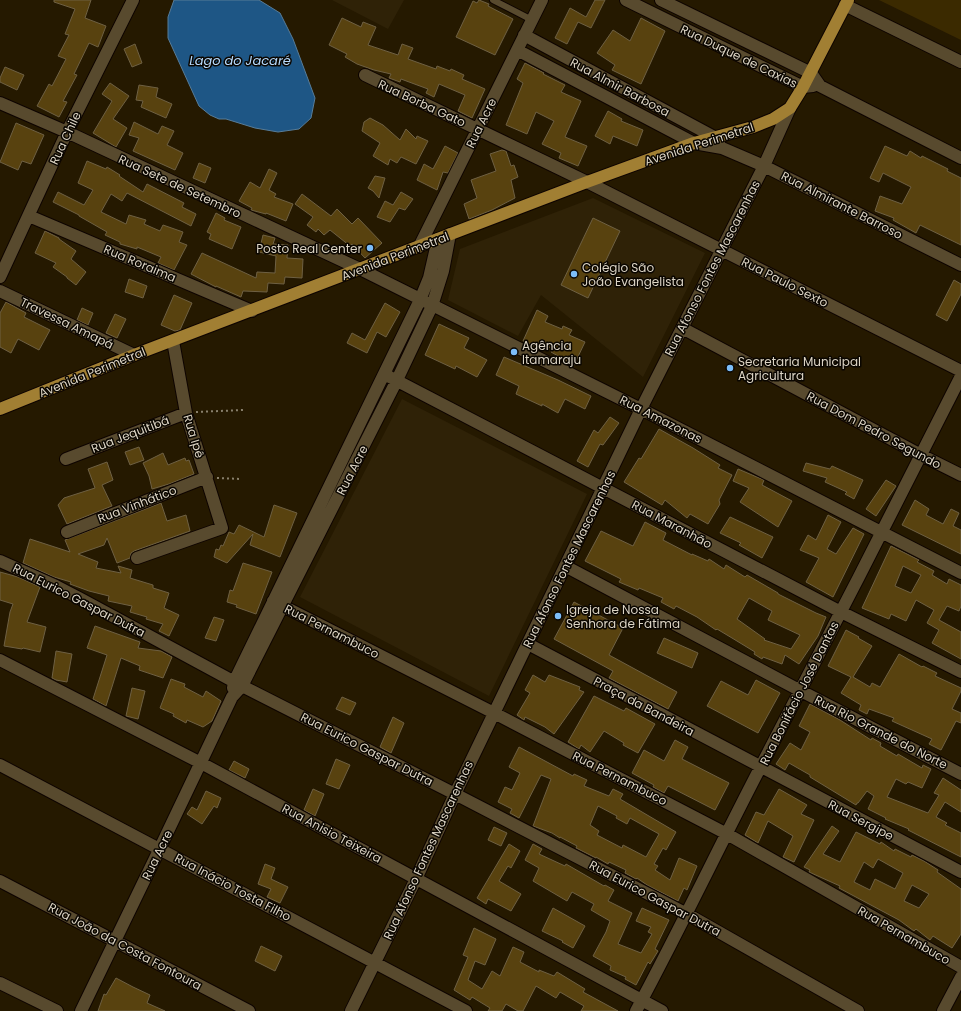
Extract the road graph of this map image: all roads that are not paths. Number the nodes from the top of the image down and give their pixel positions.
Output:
1 (133, 0) edge
2 (493, 0) edge
3 (542, 0) edge
4 (626, 0) edge
5 (661, 0) edge
6 (847, 3) edge
7 (688, 14) junction
8 (532, 20) junction
9 (681, 27) junction
10 (524, 36) junction
11 (517, 50) junction
12 (961, 62) edge
13 (811, 73) junction
14 (365, 75) dead end
15 (820, 86) junction
16 (803, 87) junction
17 (0, 103) edge
18 (790, 108) junction
19 (478, 129) junction
20 (67, 132) junction
21 (694, 143) junction
22 (719, 143) junction
23 (961, 158) edge
24 (764, 166) junction
25 (587, 182) junction
26 (29, 216) junction
27 (450, 234) junction
28 (438, 239) junction
29 (419, 247) junction
30 (721, 249) junction
31 (961, 265) edge
32 (360, 269) junction
33 (0, 277) edge
34 (0, 291) edge
35 (420, 300) junction
36 (432, 306) junction
37 (252, 311) junction
38 (682, 328) junction
39 (173, 341) junction
40 (134, 355) junction
41 (961, 371) edge
42 (384, 374) junction
43 (961, 376) edge
44 (397, 380) junction
45 (0, 409) edge
46 (641, 409) junction
47 (186, 413) junction
48 (921, 455) junction
49 (66, 459) dead end
50 (961, 475) edge
51 (207, 477) junction
52 (603, 488) junction
53 (67, 532) dead end
54 (881, 533) junction
55 (137, 558) dead end
56 (0, 561) edge
57 (565, 566) junction
58 (961, 573) edge
59 (278, 604) junction
60 (841, 612) junction
61 (528, 644) junction
62 (0, 660) edge
63 (961, 672) edge
64 (238, 684) junction
65 (801, 691) junction
66 (494, 713) junction
67 (201, 763) junction
68 (0, 765) edge
69 (761, 767) junction
70 (961, 774) edge
71 (455, 794) junction
72 (727, 834) junction
73 (160, 848) junction
74 (961, 872) edge
75 (416, 879) junction
76 (0, 881) edge
77 (687, 914) junction
78 (115, 941) junction
79 (375, 962) junction
80 (961, 967) edge
81 (961, 976) edge
82 (0, 983) edge
83 (639, 1006) edge
84 (57, 1011) edge
85 (81, 1011) edge
86 (250, 1011) edge
87 (351, 1011) edge
88 (466, 1011) edge
89 (662, 1011) edge
90 (858, 1011) edge
91 (943, 1011) edge

1 - 20 street, Rua Chile
2 - 8 lane
3 - 8 street, Rua Acre
4 - 9 street, Rua Duque de Caxias
5 - 7 street, Rua Duque de Caxias
6 - 12 street
6 - 13 main road
7 - 9 street
7 - 13 street, Rua Duque de Caxias
8 - 10 street, Rua Acre
9 - 16 street, Rua Duque de Caxias
10 - 11 street, Rua Acre
10 - 22 street, Rua Almir Barbosa
11 - 19 street, Rua Acre
11 - 21 street, Rua Almir Barbosa
13 - 15 street, Rua Duque de Caxias
13 - 16 main road
14 - 19 street, Rua Borba Gato
15 - 16 street, Rua Duque de Caxias
15 - 23 street
16 - 18 main road
17 - 20 street, Rua Sete de Setembro
18 - 22 main road, Avenida Perimetral
18 - 24 street, Rua Afonso Fontes Mascarenhas
19 - 25 street, Rua Borba Gato
19 - 29 street, Rua Acre
20 - 26 street, Rua Chile
20 - 32 street, Rua Sete de Setembro
21 - 22 main road, Avenida Perimetral
21 - 25 main road, Avenida Perimetral
22 - 24 street, Rua Almirante Barroso
24 - 30 street, Rua Afonso Fontes Mascarenhas
24 - 31 street, Rua Almirante Barroso
25 - 27 main road, Avenida Perimetral
25 - 30 street, Rua Paulo Sexto
26 - 33 street, Rua Chile
26 - 37 street, Rua Roraima
27 - 28 main road, Avenida Perimetral
27 - 36 street, Rua Acre
28 - 29 main road, Avenida Perimetral
28 - 35 street, Rua Acre
29 - 32 main road, Avenida Perimetral
30 - 38 street, Rua Afonso Fontes Mascarenhas
30 - 41 street, Rua Paulo Sexto
32 - 35 street, Rua Amazonas
32 - 37 main road, Avenida Perimetral
34 - 40 street, Travessa Amapá
35 - 36 street, Rua Amazonas
35 - 42 street, Rua Acre
36 - 44 street, Rua Acre
36 - 46 street, Rua Amazonas
37 - 39 main road, Avenida Perimetral
38 - 46 street, Rua Afonso Fontes Mascarenhas
38 - 48 street, Rua Dom Pedro Segundo
39 - 40 main road, Avenida Perimetral
39 - 47 street, Rua Ipê
40 - 45 main road, Avenida Perimetral
42 - 44 street, Rua Maranhão
42 - 59 street, Rua Acre
43 - 48 street, Rua Bonifácio José Dantas
44 - 52 street, Rua Maranhão
44 - 59 street, Rua Acre
46 - 52 street, Rua Afonso Fontes Mascarenhas
46 - 54 street, Rua Amazonas
47 - 49 street, Rua Jequitibá
47 - 51 street, Rua Ipê
48 - 50 street, Rua Dom Pedro Segundo
48 - 54 street, Rua Bonifácio José Dantas
51 - 53 street, Rua Vinhático
51 - 55 street, Rua Ipê
52 - 57 street, Rua Afonso Fontes Mascarenhas
52 - 60 street, Rua Maranhão
54 - 58 street, Rua Amazonas
54 - 60 street, Rua Bonifácio José Dantas
56 - 64 street, Rua Eurico Gaspar Dutra
57 - 61 street, Rua Afonso Fontes Mascarenhas
57 - 65 street
59 - 64 street, Rua Acre
59 - 66 street, Rua Pernambuco
60 - 63 street, Rua Maranhão
60 - 65 street, Rua Bonifácio José Dantas
61 - 66 street, Rua Afonso Fontes Mascarenhas
61 - 69 street, Praça da Bandeira
62 - 67 street, Rua Anisio Teixeira
64 - 67 street, Rua Acre
64 - 71 street, Rua Eurico Gaspar Dutra
65 - 69 street, Rua Bonifácio José Dantas
65 - 70 street, Rua Rio Grande do Norte
66 - 71 street, Rua Afonso Fontes Mascarenhas
66 - 72 street, Rua Pernambuco
67 - 73 street, Rua Acre
67 - 75 street, Rua Anisio Teixeira
68 - 73 street, Rua Inácio Tosta Filho
69 - 72 street, Rua Bonifácio José Dantas
69 - 74 street, Rua Sergipe
71 - 75 street, Rua Afonso Fontes Mascarenhas
71 - 77 street, Rua Eurico Gaspar Dutra
72 - 77 street, Rua Bonifácio José Dantas
72 - 80 street, Rua Pernambuco
73 - 78 street, Rua Acre
73 - 79 street, Rua Inácio Tosta Filho
75 - 79 street, Rua Afonso Fontes Mascarenhas
75 - 83 street, Rua Anisio Teixeira
76 - 78 street, Rua João da Costa Fontoura
77 - 83 street, Rua Bonifácio José Dantas
77 - 90 street, Rua Eurico Gaspar Dutra
78 - 85 street, Rua Acre
78 - 86 street, Rua João da Costa Fontoura
79 - 87 street, Rua Afonso Fontes Mascarenhas
79 - 88 street, Rua Inácio Tosta Filho
81 - 91 street
82 - 84 street
83 - 89 street, Rua Anisio Teixeira

